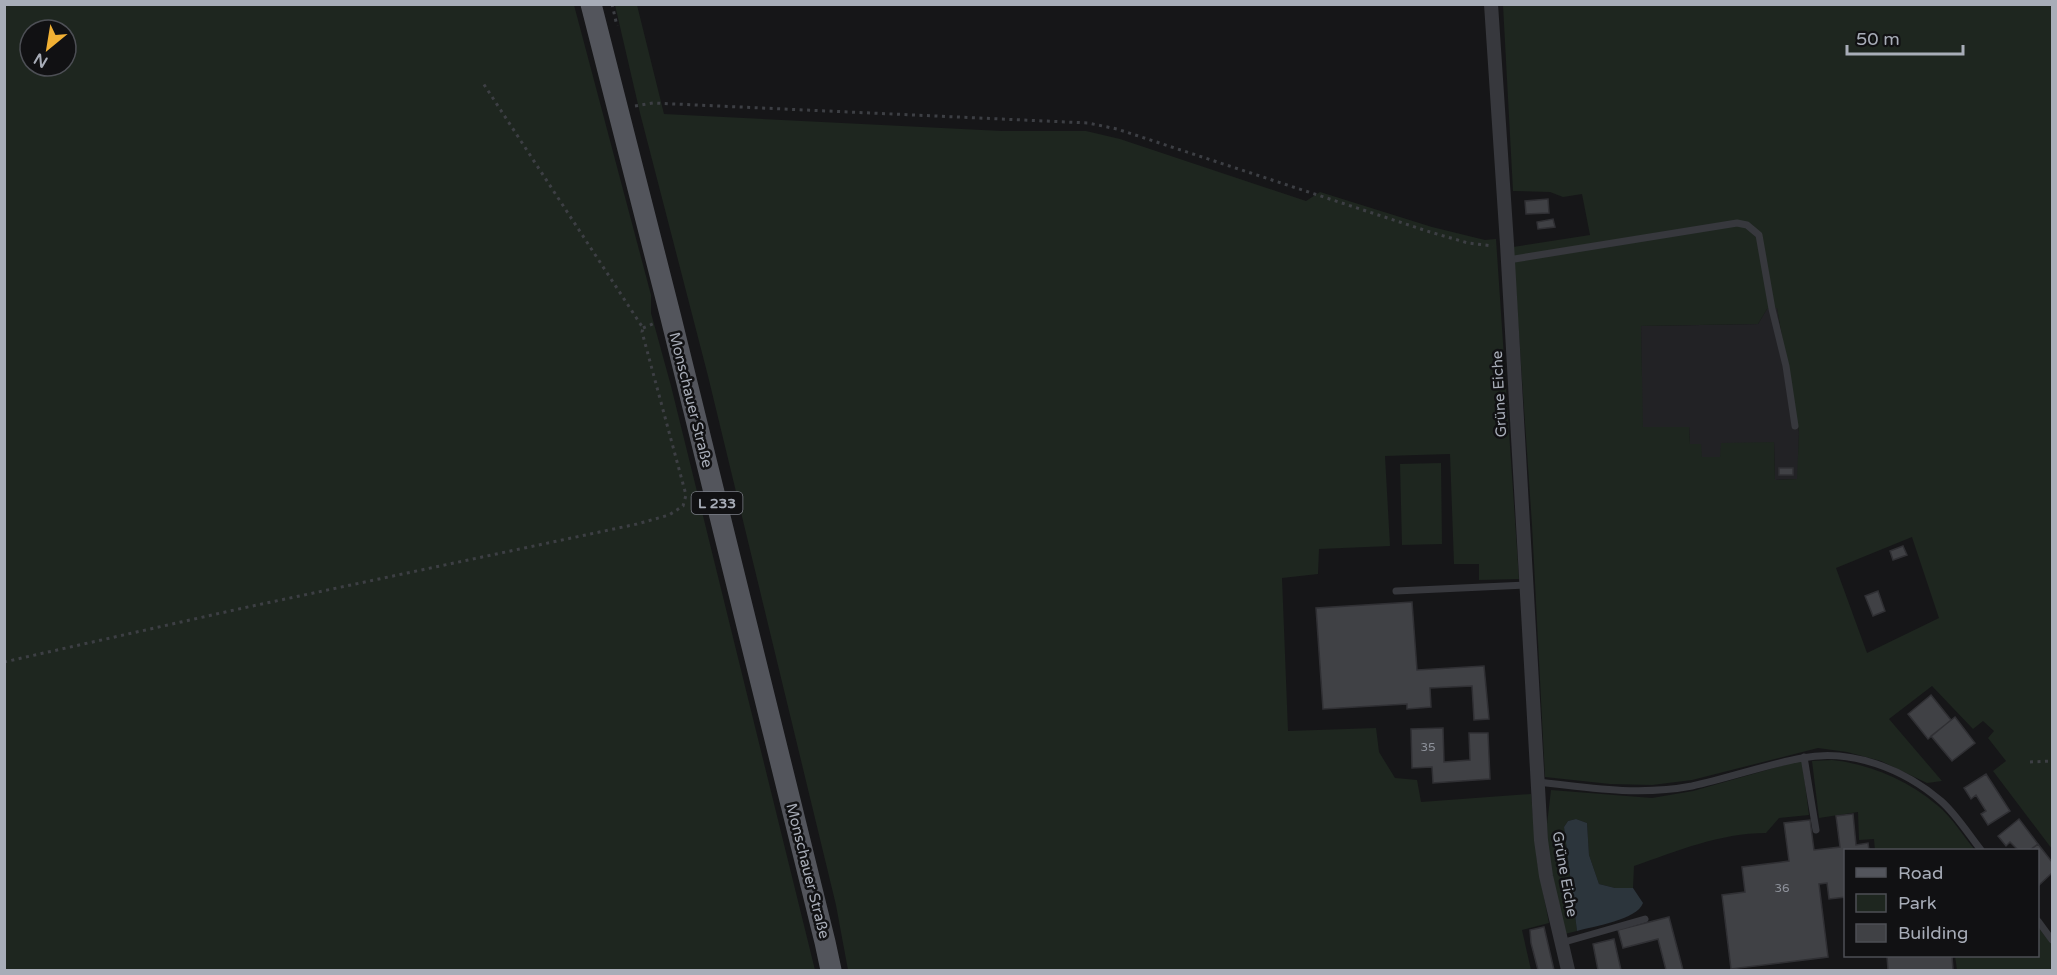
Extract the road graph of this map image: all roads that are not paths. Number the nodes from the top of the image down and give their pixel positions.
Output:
1 (591, 4) edge
2 (1491, 4) edge
3 (1508, 260) junction
4 (1795, 426) dead end
5 (1527, 585) junction
6 (1396, 591) dead end
7 (1804, 757) junction
8 (1538, 782) junction
9 (1816, 830) dead end
10 (1980, 849) edge
11 (1645, 919) dead end
12 (2039, 924) edge
13 (2052, 940) edge
14 (1561, 943) junction
15 (831, 970) edge
16 (1568, 970) edge

1 - 15 main road, Monschauer Straße / L 233
2 - 3 street, Grüne Eiche
3 - 4 lane
3 - 5 street, Grüne Eiche
5 - 6 lane
5 - 8 street, Grüne Eiche
7 - 8 lane
7 - 9 lane
7 - 10 lane
8 - 14 street, Grüne Eiche
11 - 14 lane
12 - 13 lane
14 - 16 street, Grüne Eiche

